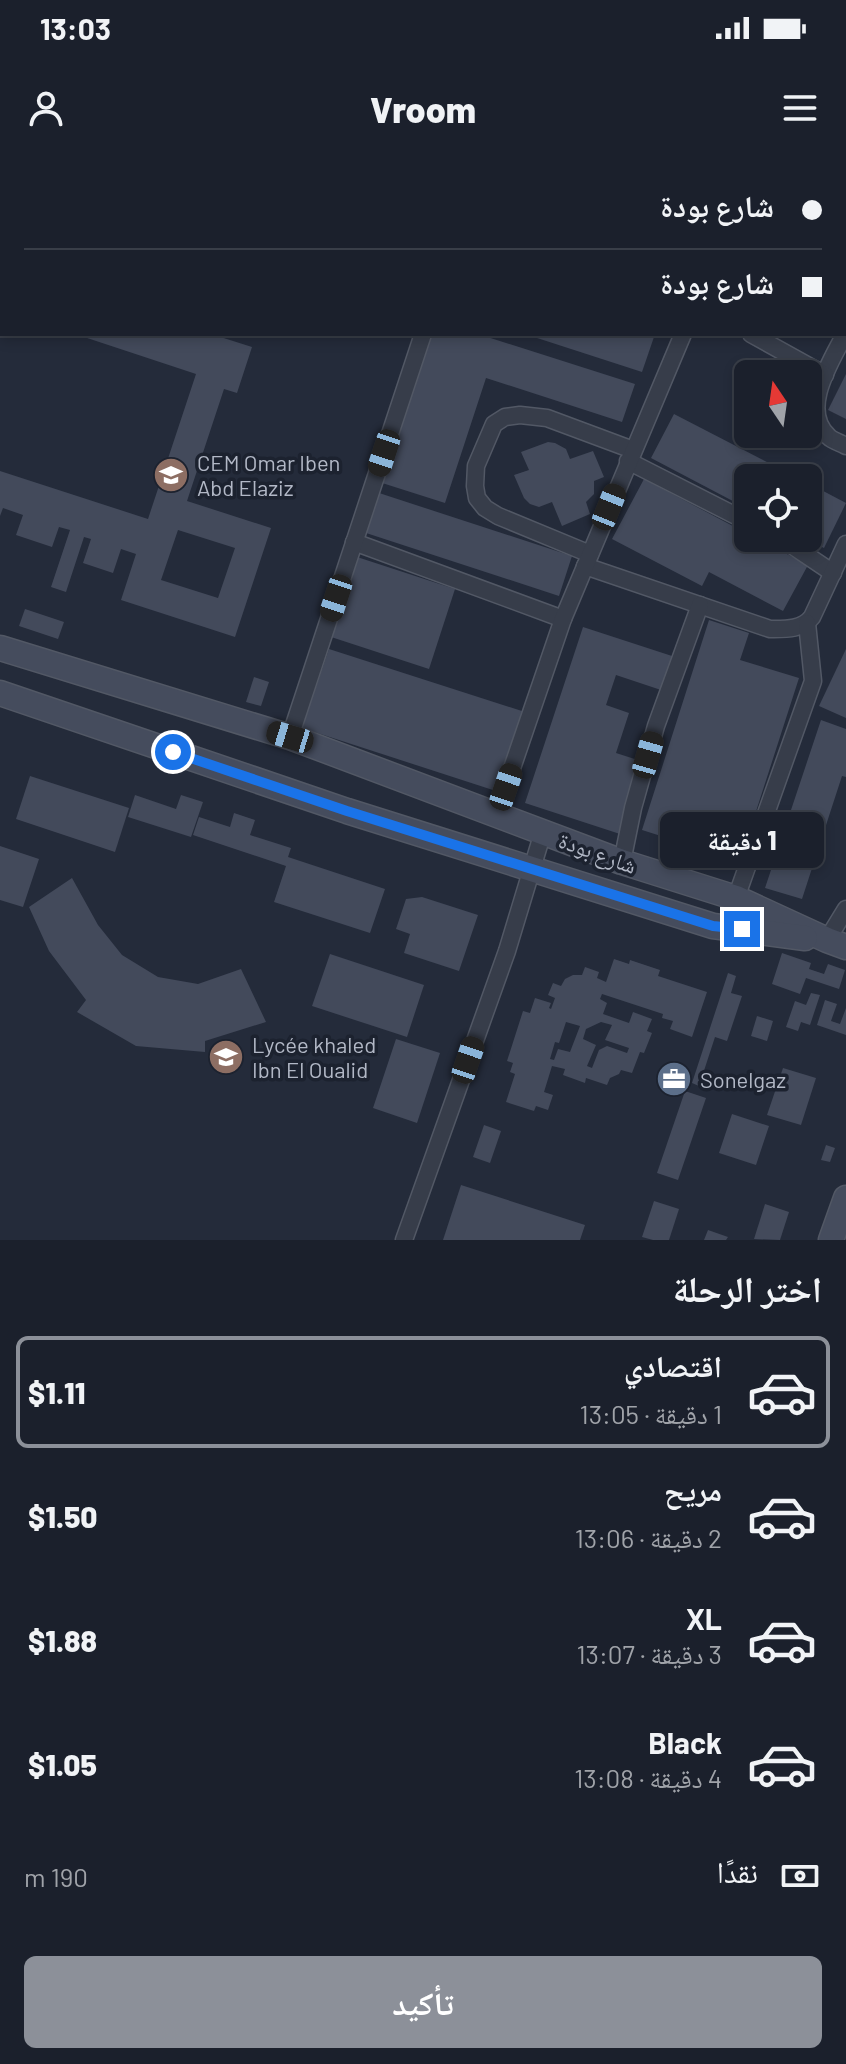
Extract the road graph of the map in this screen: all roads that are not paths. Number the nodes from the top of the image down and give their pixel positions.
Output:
1 (422, 336) edge
2 (682, 336) edge
3 (755, 336) edge
4 (844, 336) edge
5 (825, 375) junction
6 (846, 446) edge
7 (630, 456) junction
8 (734, 514) edge
9 (354, 542) junction
10 (846, 544) edge
11 (802, 552) edge
12 (587, 560) junction
13 (833, 573) junction
14 (700, 605) junction
15 (563, 619) junction
16 (807, 623) junction
17 (0, 648) edge
18 (0, 693) edge
19 (290, 737) junction
20 (496, 815) junction
21 (543, 832) junction
22 (622, 862) junction
23 (531, 870) junction
24 (736, 898) junction
25 (846, 909) edge
26 (837, 944) edge
27 (846, 1198) edge
28 (404, 1240) edge
29 (831, 1240) edge

1 - 9 street
2 - 7 street
3 - 5 street
4 - 5 street
5 - 6 street
7 - 8 street
7 - 12 street
7 - 12 street
9 - 15 street
9 - 19 street
10 - 13 street
11 - 13 street
12 - 14 street
12 - 15 street
13 - 16 street
14 - 16 street
14 - 22 street
15 - 20 street
16 - 24 street
17 - 19 street, شارع بودة
18 - 23 street, شارع بودة
19 - 20 street, شارع بودة
20 - 21 street, شارع بودة
21 - 22 street, شارع بودة
21 - 23 street
22 - 24 street, شارع بودة
23 - 26 street, شارع بودة
23 - 28 street
24 - 26 street, شارع بودة
25 - 26 street
27 - 29 street

